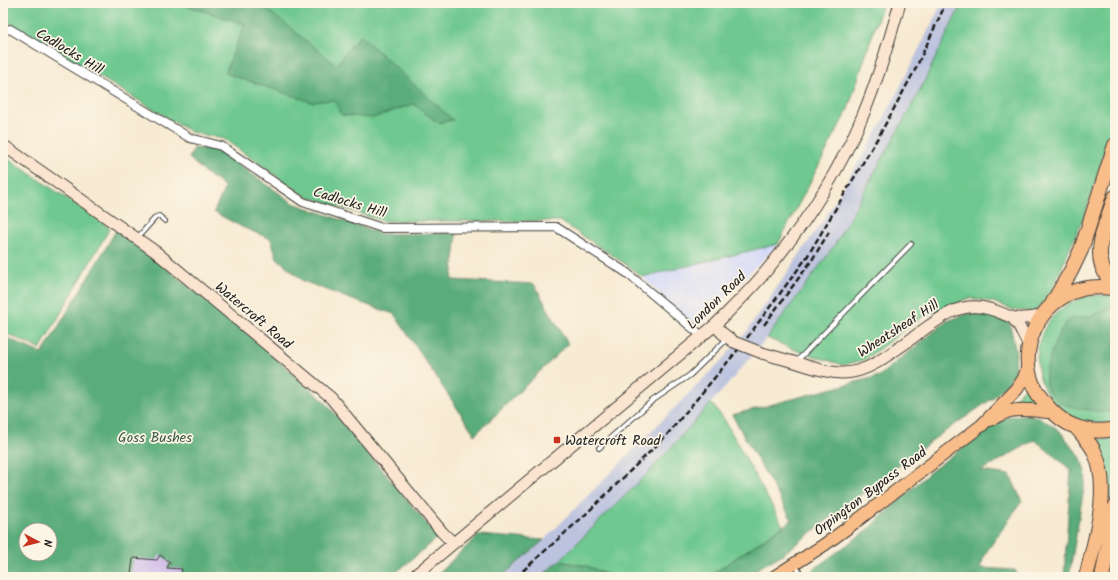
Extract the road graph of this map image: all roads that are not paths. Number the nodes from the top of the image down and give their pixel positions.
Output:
1 (900, 3) edge
2 (3, 31) edge
3 (3, 145) edge
4 (1115, 145) edge
5 (1115, 197) edge
6 (165, 221) dead end
7 (136, 239) junction
8 (911, 244) dead end
9 (1114, 288) edge
10 (1046, 311) junction
11 (1012, 317) junction
12 (715, 325) junction
13 (702, 336) junction
14 (731, 340) junction
15 (1029, 346) junction
16 (795, 363) junction
17 (1028, 366) junction
18 (1055, 413) junction
19 (982, 424) junction
20 (1076, 427) junction
21 (1115, 429) edge
22 (600, 448) dead end
23 (1115, 507) edge
24 (454, 543) junction
25 (795, 564) junction
26 (413, 577) edge
27 (774, 577) edge
28 (802, 577) edge
29 (1086, 577) edge
30 (1102, 577) edge

1 - 12 street, London Road
2 - 13 street, Cadlocks Hill
3 - 7 street, Watercroft Road
4 - 10 highway
5 - 9 highway
6 - 7 lane
7 - 24 street, Watercroft Road
8 - 16 lane
9 - 10 highway
10 - 11 street, Wheatsheaf Hill
10 - 15 highway
11 - 15 street
11 - 16 street, Wheatsheaf Hill
12 - 13 street, London Road
12 - 14 street, Wheatsheaf Hill
13 - 24 street, London Road
14 - 16 street, Wheatsheaf Hill, bridge
14 - 22 lane
15 - 17 highway
17 - 18 highway
17 - 19 main road, Orpington Bypass Road
18 - 19 main road, Orpington Bypass Road
18 - 20 highway
19 - 25 main road, Orpington Bypass Road
20 - 21 highway
20 - 29 highway
23 - 30 highway
24 - 26 street, London Road
25 - 27 main road, Orpington Bypass Road
25 - 28 lane

